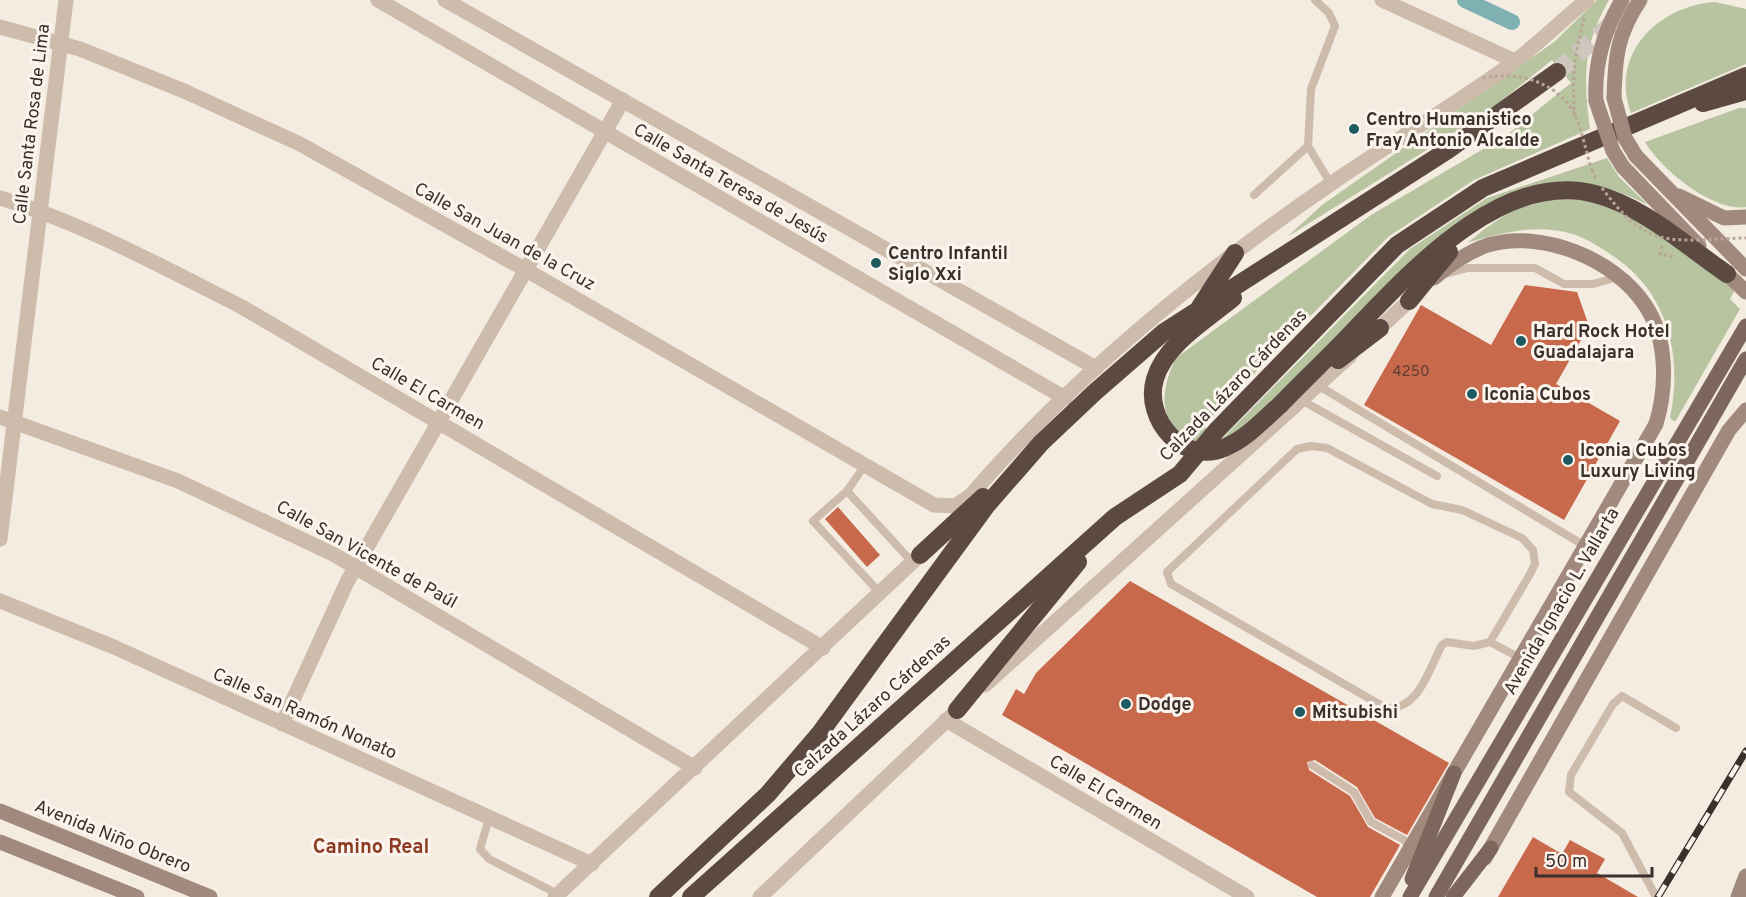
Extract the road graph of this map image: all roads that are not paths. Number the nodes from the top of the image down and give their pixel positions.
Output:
1 (66, 0) edge
2 (378, 0) edge
3 (445, 0) edge
4 (1315, 0) edge
5 (1382, 0) edge
6 (1587, 0) edge
7 (1622, 0) edge
8 (1640, 0) edge
9 (0, 27) edge
10 (62, 43) junction
11 (1515, 61) junction
12 (1557, 72) tunnel mouth
13 (1746, 76) edge
14 (1741, 96) edge
15 (623, 100) junction
16 (1663, 112) junction
17 (604, 132) junction
18 (1308, 146) junction
19 (1331, 184) junction
20 (1663, 186) junction
21 (1254, 195) dead end
22 (0, 198) edge
23 (40, 212) junction
24 (1489, 213) junction
25 (1746, 217) edge
26 (1235, 253) junction
27 (1289, 253) junction
28 (1746, 269) edge
29 (526, 270) junction
30 (1435, 277) junction
31 (1618, 277) junction
32 (1737, 283) edge
33 (1409, 301) junction
34 (1198, 309) junction
35 (1746, 326) edge
36 (1380, 328) junction
37 (1746, 359) edge
38 (1096, 368) junction
39 (1319, 386) junction
40 (1065, 398) junction
41 (1303, 401) junction
42 (1280, 405) junction
43 (1746, 410) edge
44 (7, 419) edge
45 (438, 422) junction
46 (1041, 443) junction
47 (866, 464) junction
48 (1437, 476) dead end
49 (847, 491) junction
50 (970, 496) junction
51 (1115, 517) junction
52 (0, 539) edge
53 (1585, 546) junction
54 (916, 558) junction
55 (356, 567) junction
56 (880, 594) junction
57 (0, 601) edge
58 (1490, 642) junction
59 (823, 648) junction
60 (1520, 658) junction
61 (952, 715) junction
62 (282, 724) junction
63 (1676, 728) dead end
64 (1312, 765) dead end
65 (695, 768) junction
66 (1454, 773) junction
67 (0, 811) edge
68 (489, 818) junction
69 (0, 842) edge
70 (1411, 848) junction
71 (1491, 848) junction
72 (592, 864) junction
73 (556, 895) edge
74 (136, 897) edge
75 (210, 897) edge
76 (658, 897) edge
77 (691, 897) edge
78 (760, 897) edge
79 (1247, 897) edge
80 (1383, 897) edge
81 (1404, 897) edge
82 (1410, 897) edge
83 (1436, 897) edge
84 (1453, 897) edge
85 (1462, 897) edge
86 (1656, 897) edge

1 - 10 street, Calle Santa Rosa de Lima
2 - 17 street, Calle Santa Teresa de Jesús
3 - 15 street, Calle Santa Teresa de Jesús
4 - 18 lane
5 - 11 street
6 - 11 street
7 - 32 main road, bridge
8 - 20 main road, bridge
9 - 10 street, Calle San Juan de la Cruz
10 - 23 street, Calle Santa Rosa de Lima
10 - 29 street, Calle San Juan de la Cruz
11 - 19 street
12 - 27 highway, Calzada Lázaro Cárdenas
13 - 16 highway, Calzada Lázaro Cárdenas
14 - 16 highway
15 - 17 street
15 - 38 street, Calle Santa Teresa de Jesús
16 - 51 highway, Calzada Lázaro Cárdenas
17 - 29 street
17 - 40 street, Calle Santa Teresa de Jesús
18 - 19 lane
18 - 21 lane
19 - 26 street
20 - 25 main road
20 - 28 main road
22 - 23 street, Calle El Carmen
23 - 44 street, Calle Santa Rosa de Lima
23 - 45 street, Calle El Carmen
24 - 32 highway
24 - 33 highway
24 - 42 highway
26 - 34 highway
26 - 38 street
27 - 34 highway, Calzada Lázaro Cárdenas
27 - 42 highway, bridge
29 - 45 street
29 - 47 street, Calle San Juan de la Cruz
30 - 31 lane
30 - 31 main road, Avenida Ignacio L. Vallarta
30 - 33 main road, Avenida Ignacio L. Vallarta
31 - 53 main road, Avenida Ignacio L. Vallarta
33 - 36 street
34 - 46 highway, Calzada Lázaro Cárdenas
35 - 82 main road, Avenida Ignacio L. Vallarta
36 - 39 street
36 - 42 highway
37 - 83 main road
38 - 40 street
39 - 41 street
39 - 53 lane
40 - 50 street
41 - 48 lane
41 - 61 street
43 - 71 main road
44 - 52 street, Calle Santa Rosa de Lima
44 - 55 street, Calle San Vicente de Paúl
45 - 55 street
45 - 59 street, Calle El Carmen
46 - 54 highway
46 - 76 highway, Calzada Lázaro Cárdenas
47 - 49 lane
47 - 50 street, Calle San Juan de la Cruz
49 - 54 lane
49 - 56 lane
50 - 54 street
51 - 61 highway
51 - 77 highway, Calzada Lázaro Cárdenas
53 - 60 main road, Avenida Ignacio L. Vallarta
54 - 56 street
55 - 62 street
55 - 65 street, Calle San Vicente de Paúl
56 - 59 street
57 - 62 street, Calle San Ramón Nonato
58 - 58 lane
58 - 60 lane
59 - 65 street
60 - 66 main road, Avenida Ignacio L. Vallarta
61 - 78 street
61 - 79 street, Calle El Carmen
62 - 68 street, Calle San Ramón Nonato
63 - 86 lane
64 - 70 lane
65 - 72 street
66 - 70 main road, Avenida Ignacio L. Vallarta
66 - 81 main road
67 - 75 main road, Avenida Niño Obrero
68 - 72 street, Calle San Ramón Nonato
68 - 73 lane
69 - 74 main road
70 - 80 main road, Avenida Ignacio L. Vallarta
71 - 84 main road
71 - 85 main road
72 - 73 street

